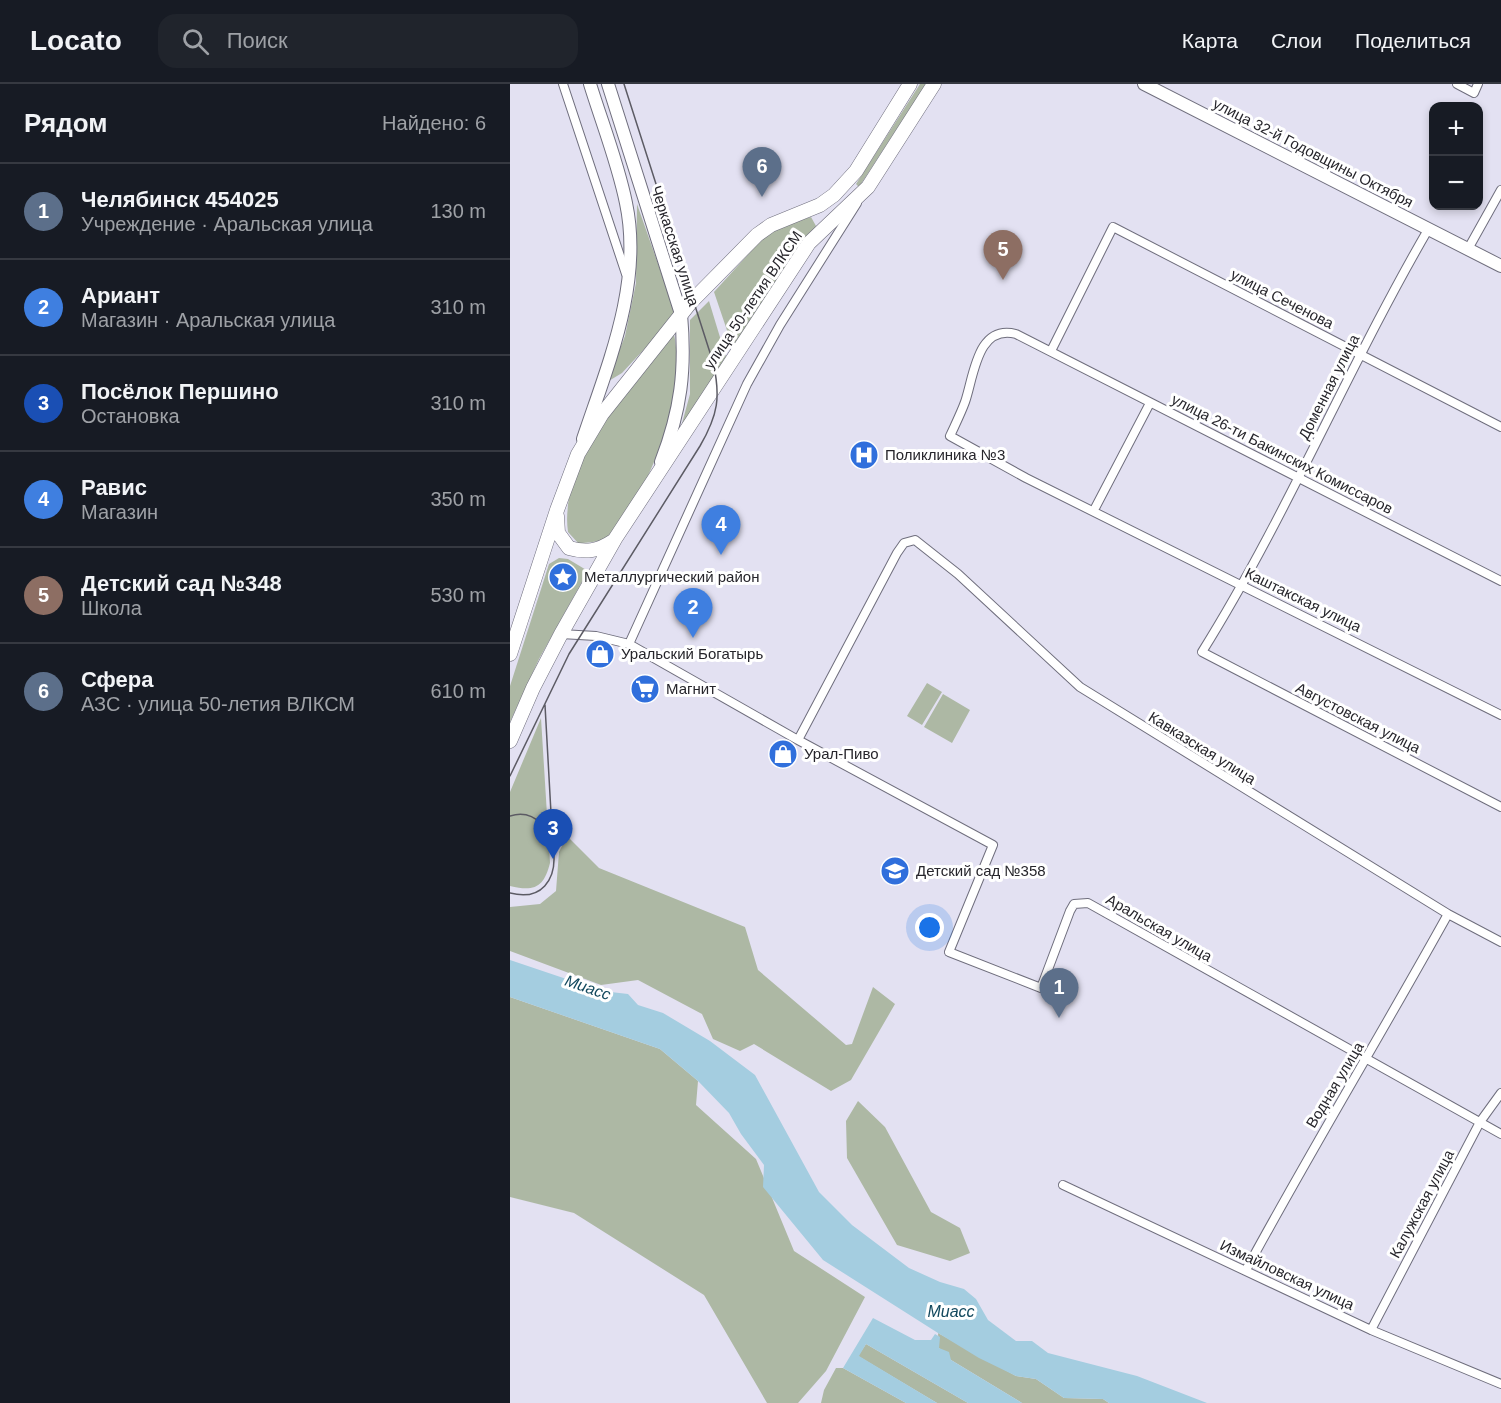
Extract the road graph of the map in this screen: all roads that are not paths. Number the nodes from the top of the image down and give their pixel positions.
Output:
1 (563, 84) edge
2 (590, 84) edge
3 (608, 84) edge
4 (910, 84) edge
5 (934, 84) edge
6 (1144, 84) edge
7 (1457, 84) edge
8 (1476, 88) edge
9 (868, 187) junction
10 (1501, 189) edge
11 (1429, 228) junction
12 (1468, 249) junction
13 (1501, 266) edge
14 (628, 280) junction
15 (681, 314) junction
16 (1051, 351) junction
17 (1360, 354) junction
18 (1150, 403) junction
19 (1501, 427) edge
20 (951, 436) joint
21 (578, 454) junction
22 (1299, 477) junction
23 (652, 486) junction
24 (556, 510) junction
25 (1094, 510) junction
26 (615, 540) junction
27 (1501, 581) edge
28 (1243, 586) junction
29 (561, 634) junction
30 (629, 644) junction
31 (1202, 652) joint
32 (510, 654) edge
33 (1501, 715) edge
34 (798, 740) junction
35 (510, 741) edge
36 (1501, 807) edge
37 (1448, 914) junction
38 (1501, 942) edge
39 (1368, 1058) junction
40 (1501, 1092) edge
41 (1480, 1122) junction
42 (1501, 1134) edge
43 (1063, 1185) dead end
44 (1246, 1270) junction
45 (1371, 1330) junction
46 (1501, 1384) edge

1 - 14 street
2 - 14 main road
3 - 15 main road, Черкасская улица
4 - 15 main road, улица 50-летия ВЛКСМ
5 - 9 main road, улица 50-летия ВЛКСМ
6 - 11 main road, улица 32-й Годовщины Октября
7 - 8 street
9 - 23 main road, улица 50-летия ВЛКСМ
9 - 30 street
10 - 12 street
11 - 12 main road, улица 32-й Годовщины Октября
11 - 17 street, Доменная улица
12 - 13 main road, улица 32-й Годовщины Октября
14 - 21 main road
15 - 21 main road, улица 50-летия ВЛКСМ
15 - 23 main road, Черкасская улица
16 - 17 street, улица Сеченова
16 - 18 street, улица 26-ти Бакинских Комиссаров
16 - 20 street, улица 26-ти Бакинских Комиссаров
17 - 19 street, улица Сеченова
17 - 22 street, Доменная улица
18 - 22 street, улица 26-ти Бакинских Комиссаров
18 - 25 street
20 - 25 street, Каштакская улица
21 - 24 main road
22 - 27 street, улица 26-ти Бакинских Комиссаров
22 - 28 street, Доменная улица
23 - 26 main road, Черкасская улица
24 - 26 main road
24 - 32 main road
25 - 28 street, Каштакская улица
26 - 29 main road, Черкасская улица
28 - 31 street, Доменная улица
28 - 33 street, Каштакская улица
29 - 30 street, Аральская улица
29 - 35 main road, Черкасская улица
30 - 34 street, Аральская улица
31 - 36 street, Августовская улица
34 - 37 street, Кавказская улица
34 - 39 street, Аральская улица
37 - 38 street, Кавказская улица
37 - 39 street, Водная улица
39 - 41 street, Аральская улица
39 - 44 street, Водная улица
40 - 41 street, Калужская улица
41 - 42 street, Аральская улица
41 - 45 street, Калужская улица
43 - 44 street, Измайловская улица
44 - 45 street, Измайловская улица
45 - 46 street, Измайловская улица

